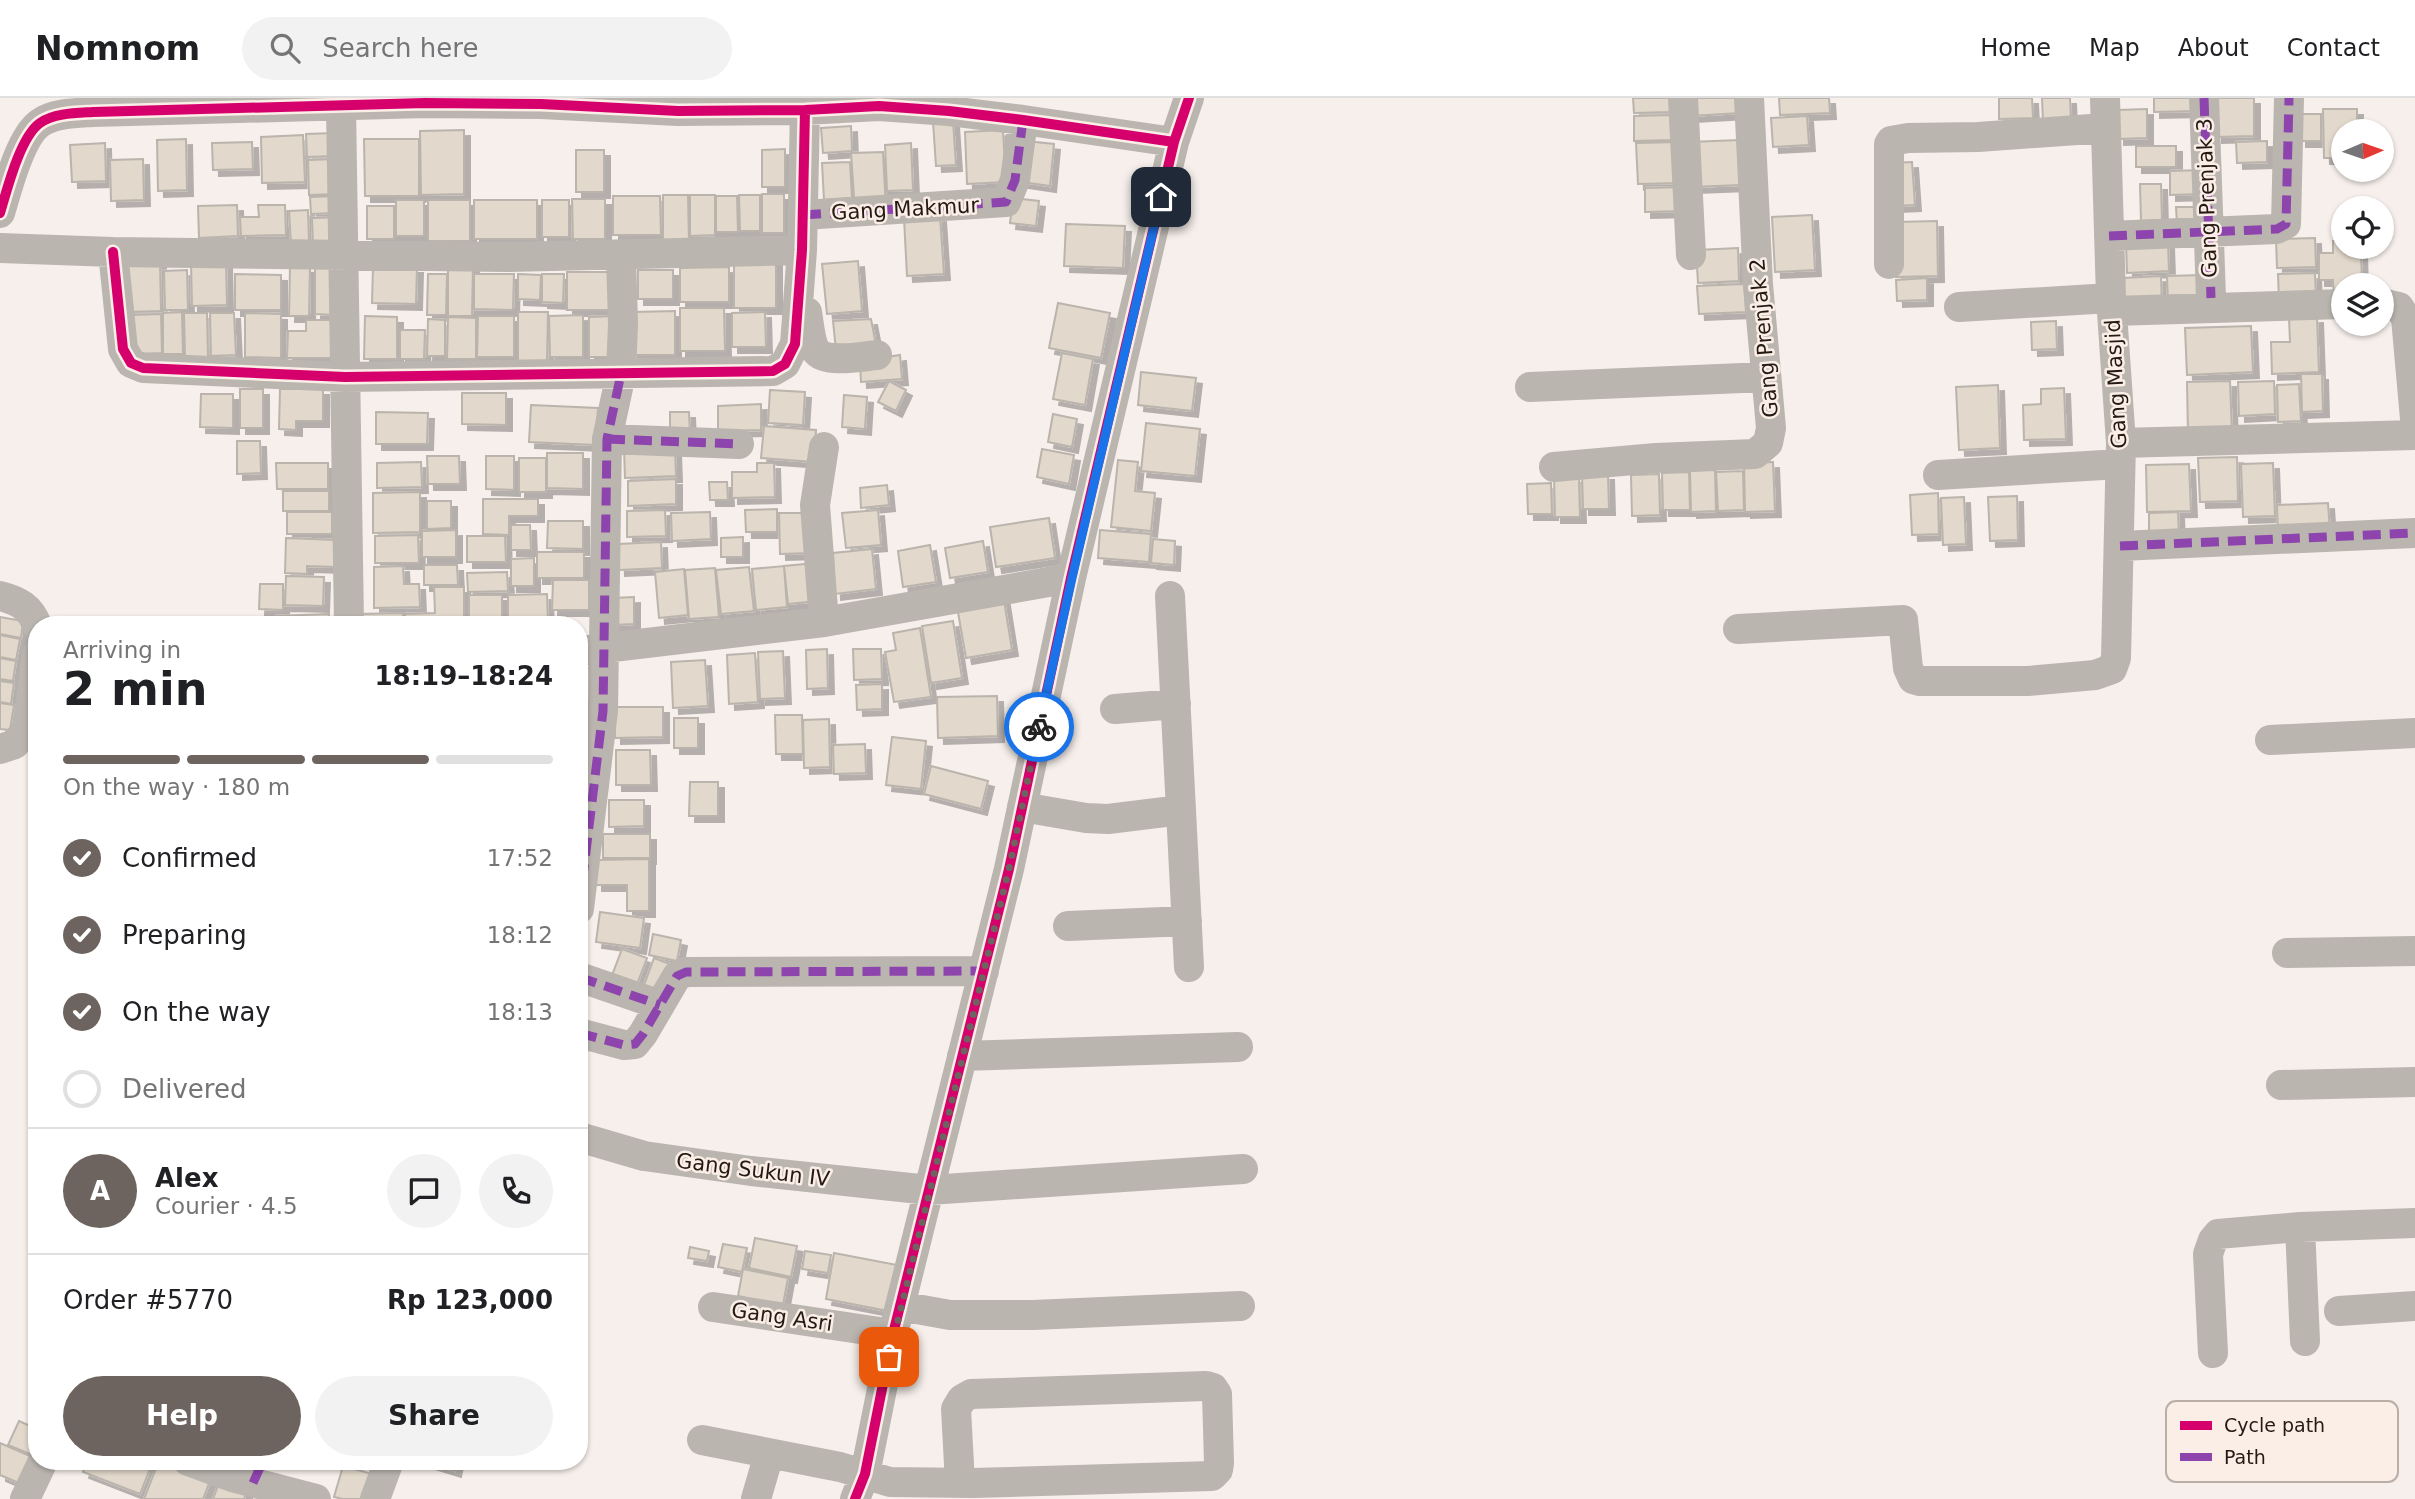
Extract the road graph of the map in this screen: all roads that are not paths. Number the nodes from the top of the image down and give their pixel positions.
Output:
1 (1189, 98) edge
2 (1684, 98) edge
3 (1749, 98) edge
4 (2105, 98) edge
5 (2204, 98) edge
6 (2289, 98) edge
7 (425, 100) edge
8 (254, 103) edge
9 (94, 105) edge
10 (341, 105) junction
11 (680, 105) edge
12 (805, 110) junction
13 (1023, 120) junction
14 (2105, 128) junction
15 (1174, 142) junction
16 (0, 213) edge
17 (803, 215) junction
18 (2209, 233) junction
19 (2109, 236) junction
20 (0, 248) edge
21 (113, 252) junction
22 (621, 255) junction
23 (1691, 255) dead end
24 (345, 256) junction
25 (801, 264) junction
26 (1889, 264) dead end
27 (2211, 298) dead end
28 (2331, 304) edge
29 (2112, 305) junction
30 (2394, 306) edge
31 (1959, 307) dead end
32 (877, 355) dead end
33 (621, 374) junction
34 (345, 377) junction
35 (1766, 377) junction
36 (1530, 387) dead end
37 (2415, 419) edge
38 (2415, 435) edge
39 (607, 439) junction
40 (739, 444) dead end
41 (824, 447) dead end
42 (2120, 453) junction
43 (1554, 467) dead end
44 (1938, 475) dead end
45 (2415, 533) edge
46 (2120, 546) junction
47 (1072, 578) junction
48 (0, 596) edge
49 (1170, 596) dead end
50 (34, 616) edge
51 (349, 616) edge
52 (824, 622) junction
53 (1738, 629) dead end
54 (591, 650) edge
55 (1176, 704) junction
56 (1115, 709) dead end
57 (28, 722) edge
58 (2415, 733) edge
59 (2270, 740) dead end
60 (0, 749) edge
61 (1022, 807) junction
62 (1181, 810) junction
63 (588, 835) edge
64 (1187, 921) junction
65 (1068, 926) dead end
66 (2415, 951) edge
67 (2287, 953) dead end
68 (1189, 967) dead end
69 (984, 971) junction
70 (588, 980) edge
71 (660, 1005) junction
72 (588, 1035) edge
73 (1238, 1047) dead end
74 (962, 1056) junction
75 (2415, 1082) edge
76 (2281, 1085) dead end
77 (588, 1140) edge
78 (1243, 1170) dead end
79 (929, 1190) junction
80 (2415, 1223) edge
81 (2300, 1227) junction
82 (1240, 1306) dead end
83 (2415, 1306) edge
84 (713, 1307) dead end
85 (2339, 1311) dead end
86 (897, 1320) junction
87 (2305, 1341) dead end
88 (2213, 1353) dead end
89 (702, 1440) dead end
90 (769, 1454) junction
91 (39, 1470) edge
92 (385, 1470) edge
93 (258, 1472) edge
94 (960, 1483) junction
95 (860, 1486) edge
96 (25, 1499) edge
97 (316, 1499) edge
98 (374, 1499) edge
99 (756, 1499) edge

1 - 15 street
2 - 23 street
3 - 35 street, Gang Prenjak 2
4 - 14 street, Gang Masjid
5 - 18 street, Gang Prenjak 3
6 - 18 street
7 - 10 street
7 - 11 street
8 - 9 street
8 - 10 street
9 - 16 street
10 - 24 street
11 - 12 street
12 - 13 street
12 - 17 street
13 - 15 street
13 - 17 street, Gang Makmur
14 - 19 street, Gang Masjid
14 - 26 street
15 - 47 street
17 - 25 street
18 - 19 street
18 - 27 street, Gang Prenjak 3
19 - 29 street, Gang Masjid
20 - 21 street
21 - 24 street
21 - 34 street
22 - 24 street
22 - 25 street
22 - 33 street
24 - 34 street
25 - 32 street
25 - 33 street
28 - 29 street
29 - 31 street
29 - 42 street, Gang Masjid
30 - 37 street
33 - 34 street
33 - 39 street
34 - 51 street
35 - 36 street
35 - 43 street, Gang Prenjak 2
38 - 42 street
39 - 40 street
39 - 54 street
41 - 52 street
42 - 44 street
42 - 46 street, Gang Masjid
45 - 46 street
46 - 53 street, Gang Masjid
47 - 52 street
47 - 61 street
48 - 50 street
49 - 55 street
52 - 54 street
54 - 63 street
55 - 56 street
55 - 62 street
57 - 60 street
58 - 59 street
61 - 62 street
61 - 69 street
62 - 64 street
64 - 65 street
64 - 68 street
66 - 67 street
69 - 71 street
69 - 74 street
70 - 71 street
71 - 72 street
73 - 74 street
74 - 79 street
75 - 76 street
77 - 79 street, Gang Sukun IV
78 - 79 street, Gang Sukun IV
79 - 86 street
80 - 81 street
81 - 87 street
81 - 88 street
82 - 86 street, Gang Asri
83 - 85 street
84 - 86 street, Gang Asri
86 - 95 street
89 - 90 street
90 - 95 street
90 - 99 street
91 - 96 street
92 - 98 street
93 - 97 street
94 - 94 street
94 - 95 street

